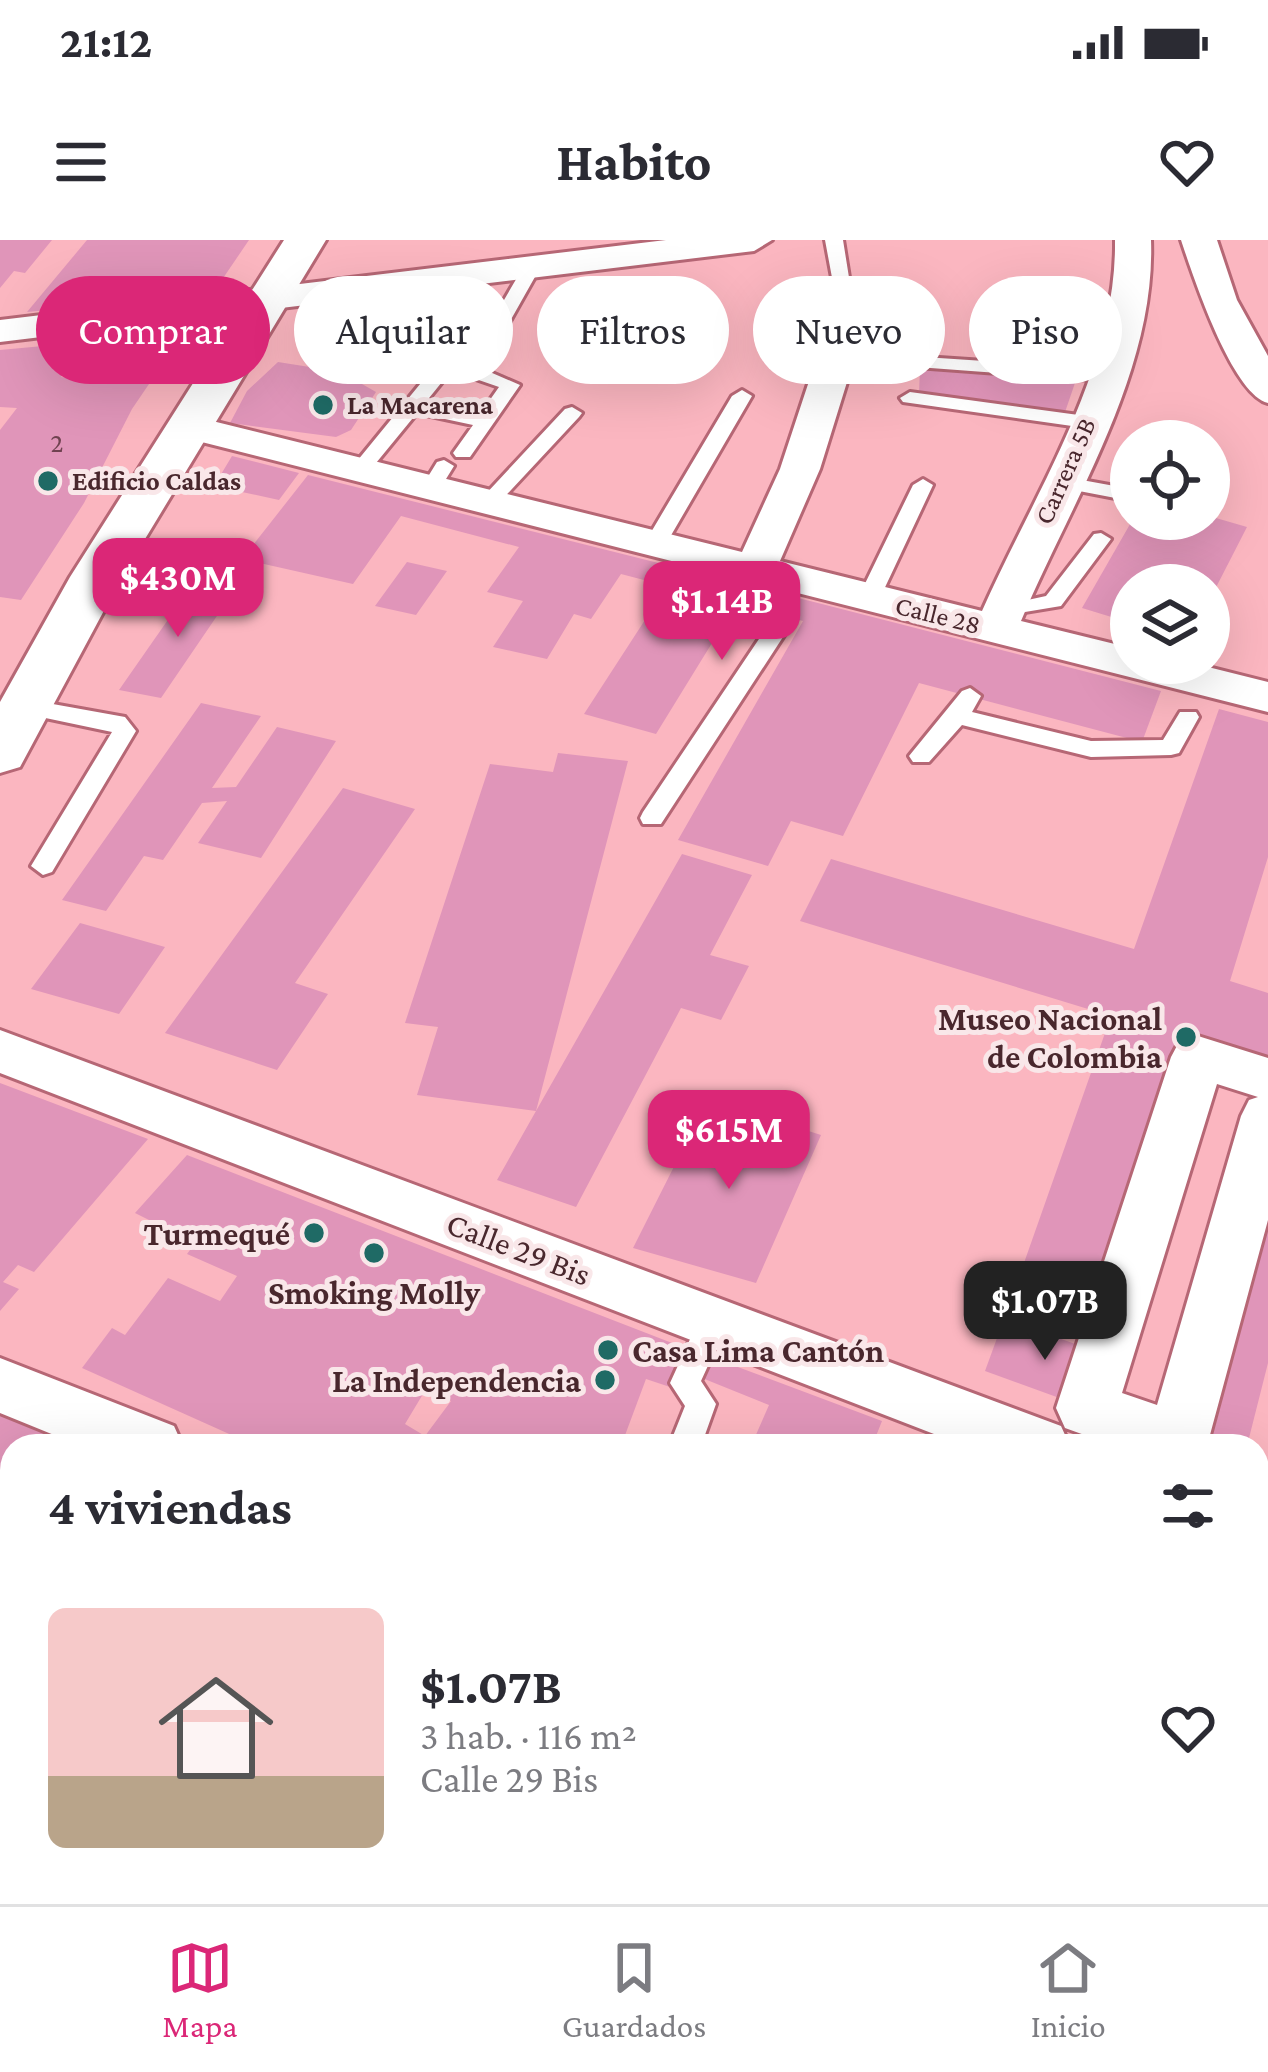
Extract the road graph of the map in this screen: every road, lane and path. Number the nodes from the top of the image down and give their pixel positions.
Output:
1 (305, 240) edge
2 (754, 240) edge
3 (834, 240) edge
4 (1133, 240) edge
5 (1199, 240) edge
6 (531, 268) junction
7 (837, 276) edge
8 (270, 294) edge
9 (513, 299) edge
10 (270, 300) edge
11 (36, 327) edge
12 (0, 331) edge
13 (1122, 334) edge
14 (214, 384) edge
15 (430, 384) edge
16 (507, 384) edge
17 (832, 384) edge
18 (1102, 384) edge
19 (1268, 391) edge
20 (742, 396) dead end
21 (910, 398) dead end
22 (409, 406) junction
23 (572, 413) dead end
24 (483, 422) junction
25 (1086, 422) junction
26 (188, 427) junction
27 (463, 453) dead end
28 (360, 470) junction
29 (1060, 482) junction
30 (923, 485) dead end
31 (1110, 491) edge
32 (489, 502) junction
33 (1101, 539) dead end
34 (656, 544) junction
35 (755, 569) junction
36 (795, 598) junction
37 (869, 598) junction
38 (996, 630) junction
39 (1268, 698) edge
40 (25, 707) junction
41 (1188, 718) dead end
42 (0, 753) edge
43 (921, 756) dead end
44 (652, 818) dead end
45 (43, 866) dead end
46 (0, 1051) edge
47 (1268, 1079) edge
48 (1268, 1116) edge
49 (713, 1322) junction
50 (0, 1385) edge
51 (122, 1434) edge
52 (690, 1434) edge
53 (1007, 1434) edge
54 (1159, 1434) edge
55 (1180, 1434) edge

1 - 8 main road
2 - 6 street
3 - 7 lane
4 - 13 street, Carrera 5B
5 - 19 street
6 - 9 lane
6 - 10 street
11 - 12 street
14 - 26 main road
15 - 22 lane
16 - 24 lane
17 - 35 street
18 - 25 street, Carrera 5B
20 - 34 lane
21 - 25 lane
22 - 24 lane
22 - 28 lane
23 - 32 lane
24 - 27 lane
25 - 29 street, Carrera 5B
26 - 28 street, Calle 28
26 - 40 main road
28 - 32 street, Calle 28
29 - 31 lane
29 - 38 street, Carrera 5B
30 - 37 lane
32 - 34 street, Calle 28
33 - 38 lane
34 - 35 street, Calle 28
35 - 36 street, Calle 28
36 - 37 street, Calle 28
36 - 44 lane
37 - 38 street, Calle 28
38 - 39 street, Calle 28
40 - 42 main road
40 - 45 lane
41 - 43 lane
46 - 49 street, Calle 29 Bis
47 - 54 street
48 - 55 street
49 - 52 lane
49 - 53 street, Calle 29 Bis
50 - 51 street

